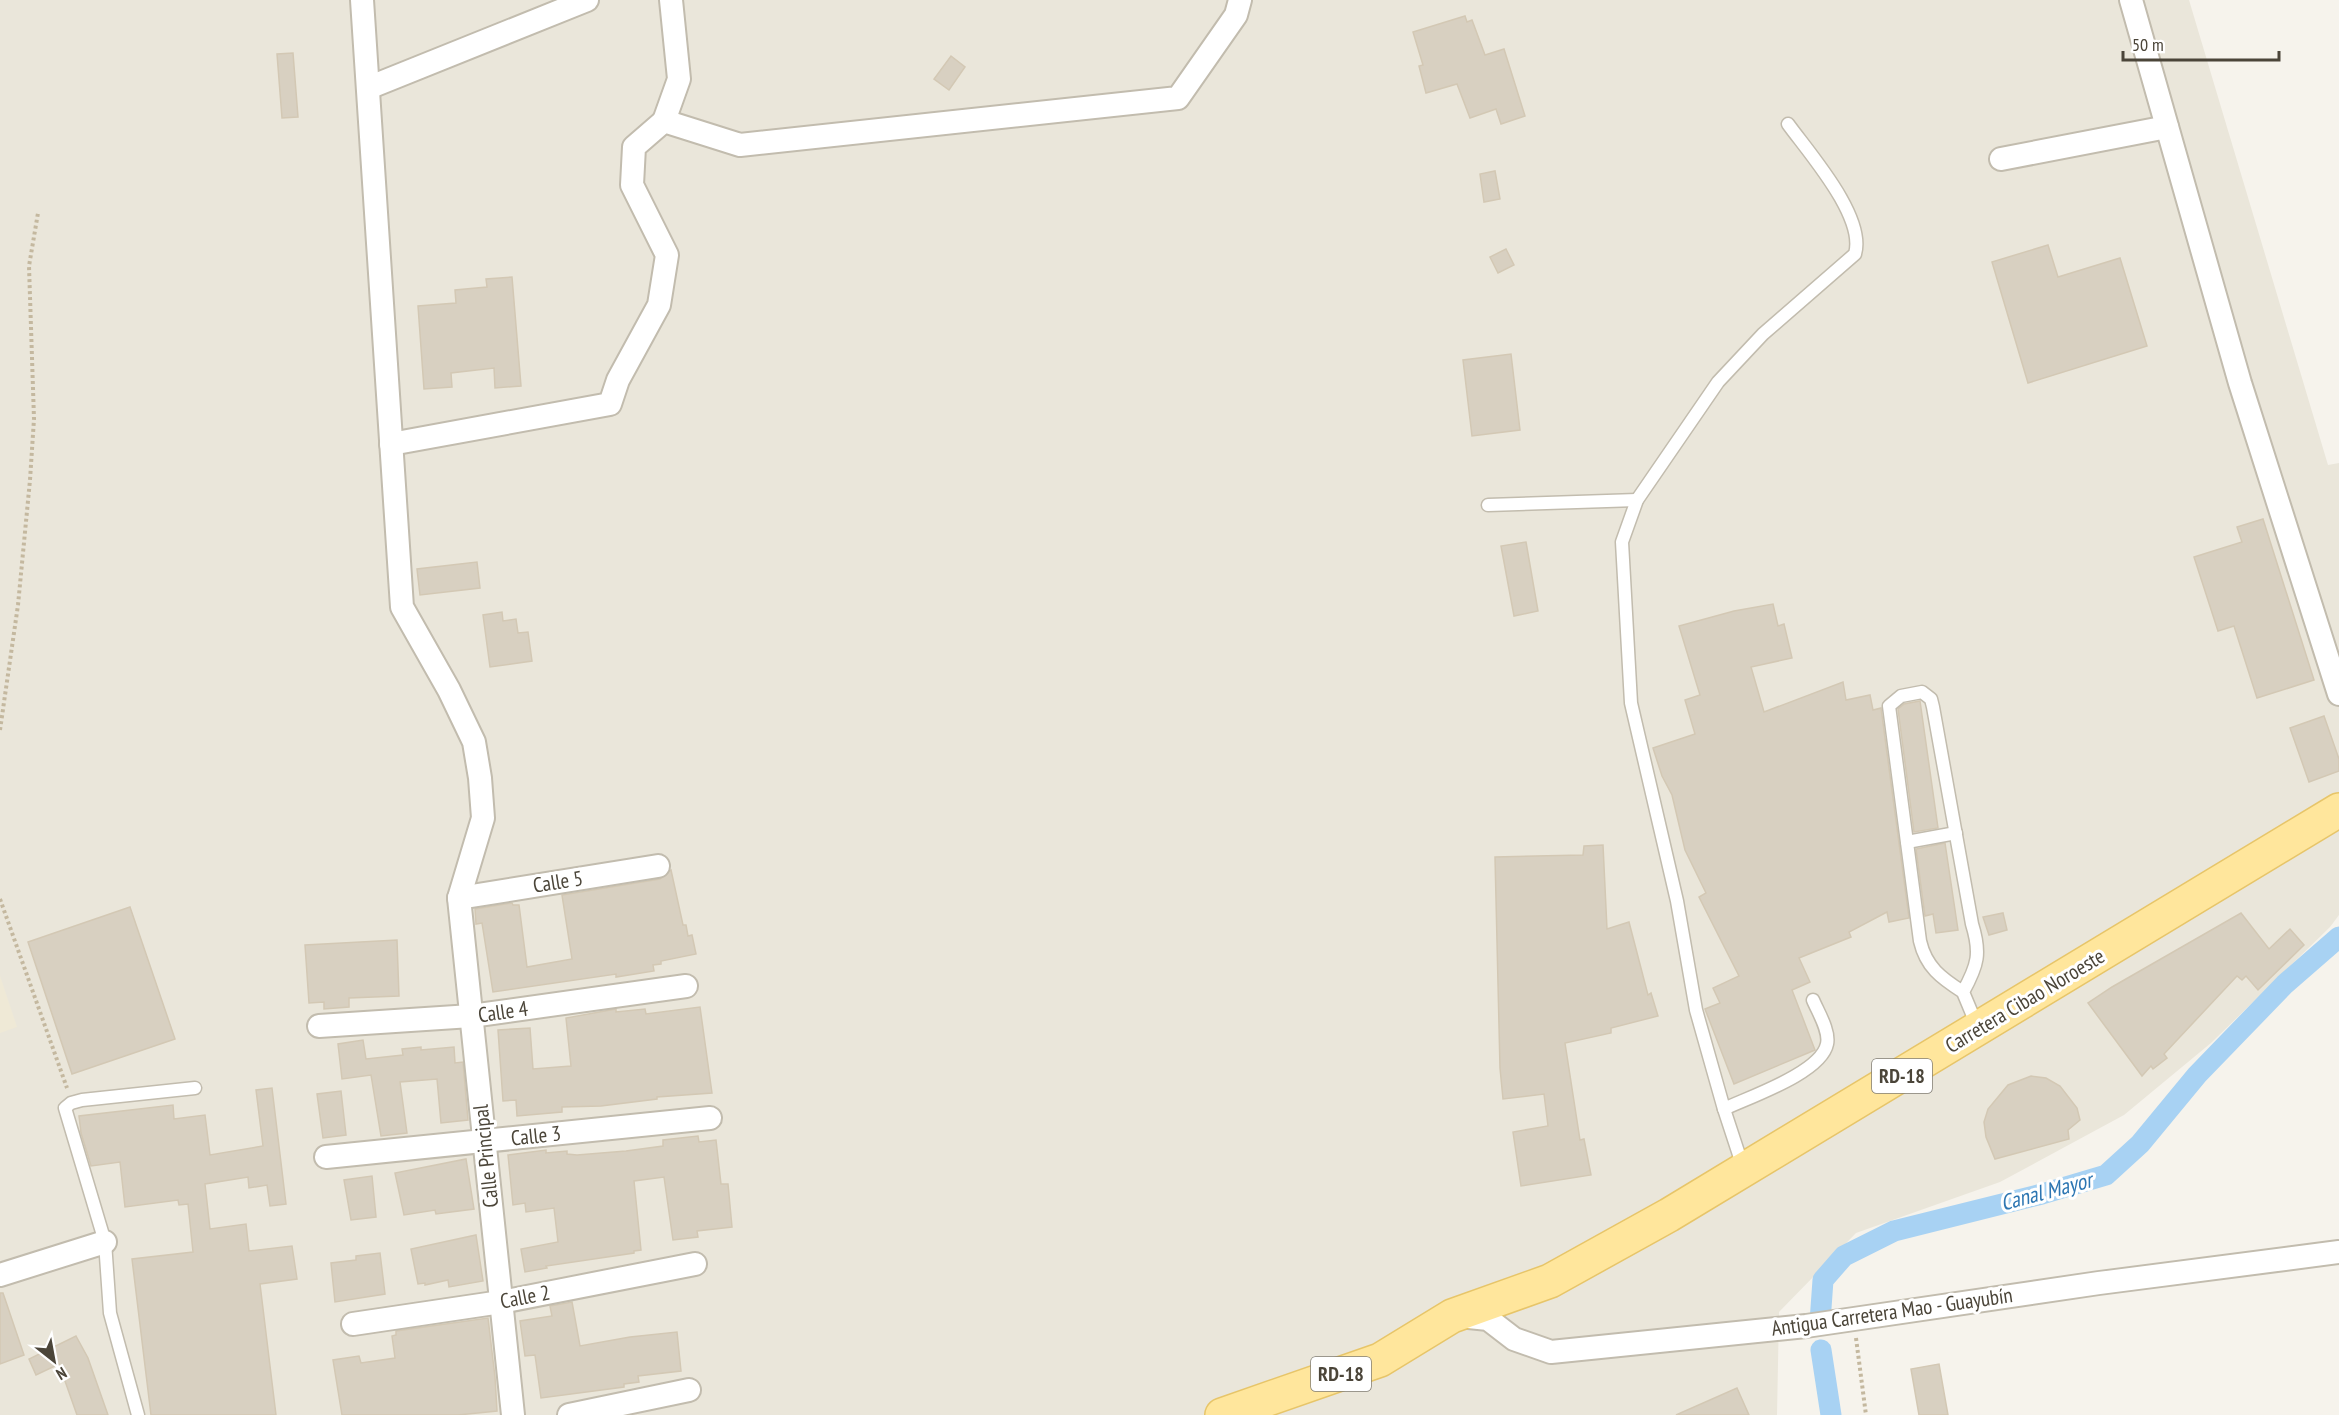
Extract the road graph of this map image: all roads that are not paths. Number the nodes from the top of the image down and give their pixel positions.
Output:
1 (362, 0) edge
2 (587, 0) edge
3 (671, 0) edge
4 (1240, 0) edge
5 (2131, 0) edge
6 (368, 88) junction
7 (664, 121) junction
8 (1788, 124) dead end
9 (2167, 127) junction
10 (2001, 159) dead end
11 (391, 444) junction
12 (1637, 500) junction
13 (1488, 505) dead end
14 (2339, 694) edge
15 (2339, 810) edge
16 (1956, 833) junction
17 (1907, 842) junction
18 (658, 866) dead end
19 (459, 898) junction
20 (686, 986) dead end
21 (1963, 992) junction
22 (1813, 1000) dead end
23 (471, 1016) junction
24 (319, 1026) dead end
25 (1979, 1029) junction
26 (195, 1088) dead end
27 (1724, 1109) junction
28 (710, 1118) dead end
29 (484, 1141) junction
30 (326, 1157) dead end
31 (1744, 1171) junction
32 (105, 1242) junction
33 (2339, 1252) edge
34 (695, 1264) dead end
35 (0, 1275) edge
36 (501, 1302) junction
37 (1452, 1316) junction
38 (354, 1324) dead end
39 (689, 1390) dead end
40 (138, 1415) edge
41 (513, 1415) edge
42 (569, 1415) edge
43 (1222, 1415) edge

1 - 6 street
2 - 6 street
3 - 7 street
4 - 7 street
5 - 9 street
6 - 11 street
7 - 11 street
8 - 12 lane
9 - 10 street
9 - 14 street
11 - 19 street
12 - 13 lane
12 - 27 lane
15 - 25 main road, Carretera Cibao Noroeste / RD-18
16 - 17 lane
16 - 17 lane
16 - 21 lane
17 - 21 lane
18 - 19 street, Calle 5
19 - 23 street, Calle Principal
20 - 23 street, Calle 4
21 - 25 lane
22 - 27 lane
23 - 24 street, Calle 4
23 - 29 street, Calle Principal
25 - 31 main road, Carretera Cibao Noroeste / RD-18
26 - 32 lane
27 - 31 lane
28 - 29 street, Calle 3
29 - 30 street, Calle 3
29 - 36 street, Calle Principal
31 - 37 main road, Carretera Cibao Noroeste / RD-18
32 - 35 street
32 - 40 lane
33 - 37 street, Antigua Carretera Mao - Guayubín
34 - 36 street, Calle 2
36 - 38 street, Calle 2
36 - 41 street, Calle Principal
37 - 43 main road, RD-18
39 - 42 street

